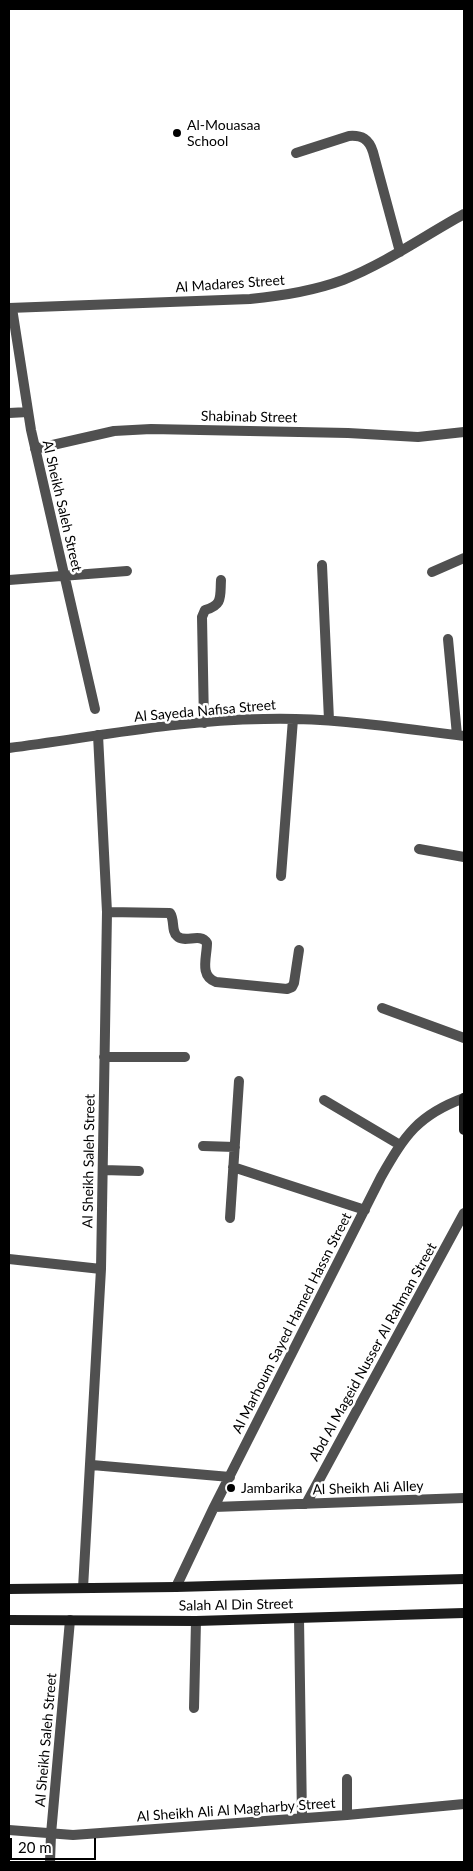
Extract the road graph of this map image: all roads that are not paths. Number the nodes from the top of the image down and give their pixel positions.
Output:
1 (296, 152) dead end
2 (464, 214) edge
3 (400, 252) junction
4 (11, 308) edge
5 (9, 360) edge
6 (21, 360) junction
7 (28, 412) junction
8 (9, 413) edge
9 (464, 432) edge
10 (35, 449) junction
11 (464, 558) edge
12 (322, 565) dead end
13 (127, 571) dead end
14 (432, 572) dead end
15 (64, 576) junction
16 (9, 580) edge
17 (221, 580) dead end
18 (448, 639) dead end
19 (95, 709) dead end
20 (293, 719) junction
21 (329, 720) junction
22 (204, 723) junction
23 (98, 735) junction
24 (460, 735) edge
25 (9, 748) edge
26 (419, 849) dead end
27 (464, 857) edge
28 (281, 876) dead end
29 (107, 912) junction
30 (299, 950) dead end
31 (382, 1008) dead end
32 (464, 1038) edge
33 (104, 1057) junction
34 (186, 1057) dead end
35 (239, 1082) dead end
36 (464, 1098) edge
37 (324, 1100) dead end
38 (464, 1130) edge
39 (400, 1145) junction
40 (203, 1146) dead end
41 (234, 1147) junction
42 (233, 1167) junction
43 (103, 1170) junction
44 (139, 1171) dead end
45 (365, 1210) junction
46 (464, 1213) edge
47 (230, 1218) dead end
48 (9, 1260) edge
49 (101, 1269) junction
50 (92, 1465) junction
51 (230, 1477) junction
52 (464, 1498) edge
53 (306, 1504) junction
54 (214, 1507) junction
55 (464, 1579) edge
56 (176, 1587) junction
57 (83, 1588) junction
58 (9, 1589) edge
59 (464, 1613) edge
60 (299, 1618) junction
61 (9, 1620) edge
62 (70, 1620) junction
63 (196, 1621) junction
64 (194, 1708) dead end
65 (347, 1779) dead end
66 (464, 1804) edge
67 (347, 1815) junction
68 (302, 1818) junction
69 (9, 1830) edge
70 (51, 1834) junction
71 (50, 1862) edge

1 - 3 street
2 - 3 street, Al Madares Street
3 - 4 street, Al Madares Street
4 - 6 street, Al Sheikh Saleh Street
5 - 6 street
6 - 7 street, Al Sheikh Saleh Street
7 - 8 street
7 - 10 street, Al Sheikh Saleh Street
9 - 10 street, Shabinab Street
10 - 15 street, Al Sheikh Saleh Street
11 - 14 street
12 - 21 street
13 - 15 street
15 - 16 street
15 - 19 street, Al Sheikh Saleh Street
17 - 22 street
18 - 24 street
20 - 21 street, Al Sayeda Nafisa Street
20 - 22 street, Al Sayeda Nafisa Street
20 - 28 street
21 - 24 street, Al Sayeda Nafisa Street
22 - 23 street, Al Sayeda Nafisa Street
23 - 25 street, Al Sayeda Nafisa Street
23 - 29 street, Al Sheikh Saleh Street
26 - 27 street
29 - 30 street
29 - 33 street, Al Sheikh Saleh Street
31 - 32 street
33 - 34 street
33 - 43 street, Al Sheikh Saleh Street
35 - 41 street
36 - 38 main road
36 - 39 street, Al Marhoum Sayed Hamed Hassn Street
37 - 39 street
39 - 45 street, Al Marhoum Sayed Hamed Hassn Street
40 - 41 street
41 - 42 street
42 - 45 street
42 - 47 street
43 - 44 street
43 - 49 street, Al Sheikh Saleh Street
45 - 51 street, Al Marhoum Sayed Hamed Hassn Street
46 - 53 street, Abd Al Mageid Nusser Al Rahman Street
48 - 49 street
49 - 50 street, Al Sheikh Saleh Street
50 - 51 street
50 - 57 street, Al Sheikh Saleh Street
51 - 54 street, Al Marhoum Sayed Hamed Hassn Street
52 - 53 street, Al Sheikh Ali Alley
53 - 54 street, Al Sheikh Ali Alley
54 - 56 street, Al Marhoum Sayed Hamed Hassn Street
55 - 56 main road, Salah Al Din Street
56 - 57 main road, Salah Al Din Street
57 - 58 main road, Salah Al Din Street
59 - 60 main road, Salah Al Din Street
60 - 63 main road, Salah Al Din Street
60 - 68 street
61 - 62 main road, Salah Al Din Street
62 - 63 main road, Salah Al Din Street
62 - 70 street, Al Sheikh Saleh Street
63 - 64 street
65 - 67 street
66 - 67 street, Al Sheikh Ali Al Magharby Street
67 - 68 street, Al Sheikh Ali Al Magharby Street
68 - 70 street, Al Sheikh Ali Al Magharby Street
69 - 70 street, Al Sheikh Ali Al Magharby Street
70 - 71 street, Al Sheikh Saleh Street

